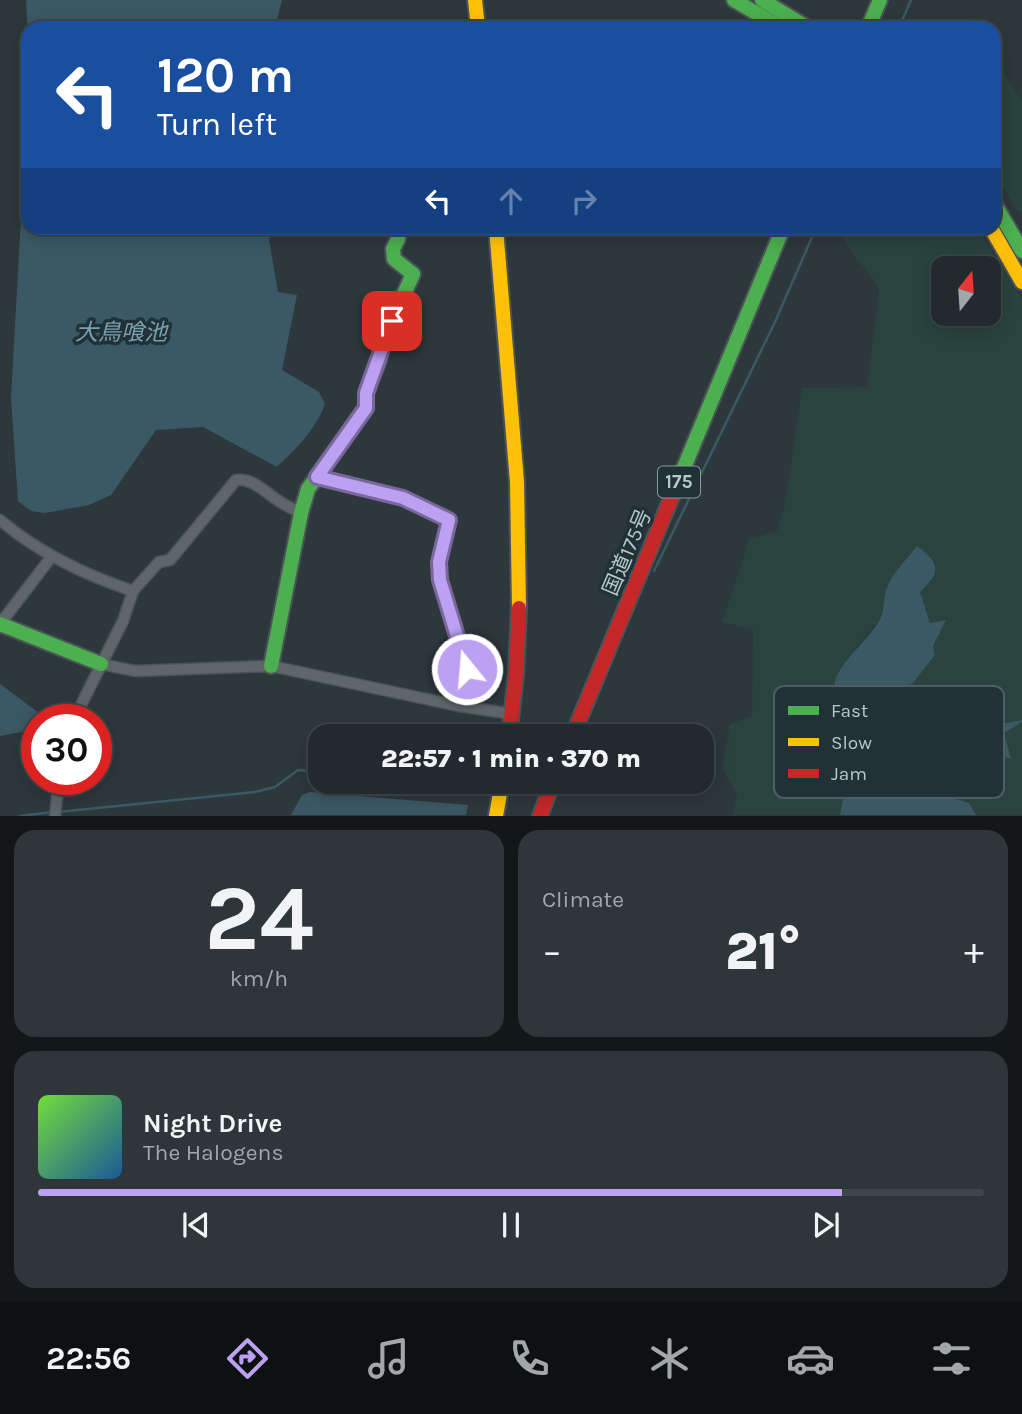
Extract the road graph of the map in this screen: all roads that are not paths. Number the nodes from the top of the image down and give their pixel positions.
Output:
1 (475, 0) edge
2 (734, 0) edge
3 (762, 0) edge
4 (880, 0) edge
5 (477, 21) edge
6 (768, 21) edge
7 (796, 21) edge
8 (871, 21) edge
9 (1001, 215) edge
10 (497, 235) edge
11 (780, 235) edge
12 (995, 235) edge
13 (398, 239) dead end
14 (1022, 251) edge
15 (1022, 282) edge
16 (317, 477) junction
17 (301, 513) junction
18 (0, 520) edge
19 (52, 556) junction
20 (133, 592) junction
21 (0, 624) edge
22 (101, 664) junction
23 (271, 666) junction
24 (81, 704) edge
25 (459, 706) junction
26 (512, 714) junction
27 (511, 724) edge
28 (577, 724) edge
29 (500, 794) edge
30 (549, 794) edge
31 (57, 795) edge
32 (55, 816) edge
33 (496, 816) edge
34 (540, 816) edge

1 - 5 main road
2 - 6 main road
3 - 7 main road
4 - 8 main road
9 - 14 main road
10 - 26 main road
11 - 28 main road, 国道175号 / 175
12 - 15 main road
13 - 16 main road
16 - 17 main road
16 - 25 street
17 - 20 street
17 - 23 main road
18 - 19 street
19 - 20 street
19 - 21 street
20 - 22 street
21 - 22 main road
22 - 23 street
22 - 24 street
23 - 25 street
25 - 26 street
26 - 27 main road
29 - 33 main road
30 - 34 main road
31 - 32 street

